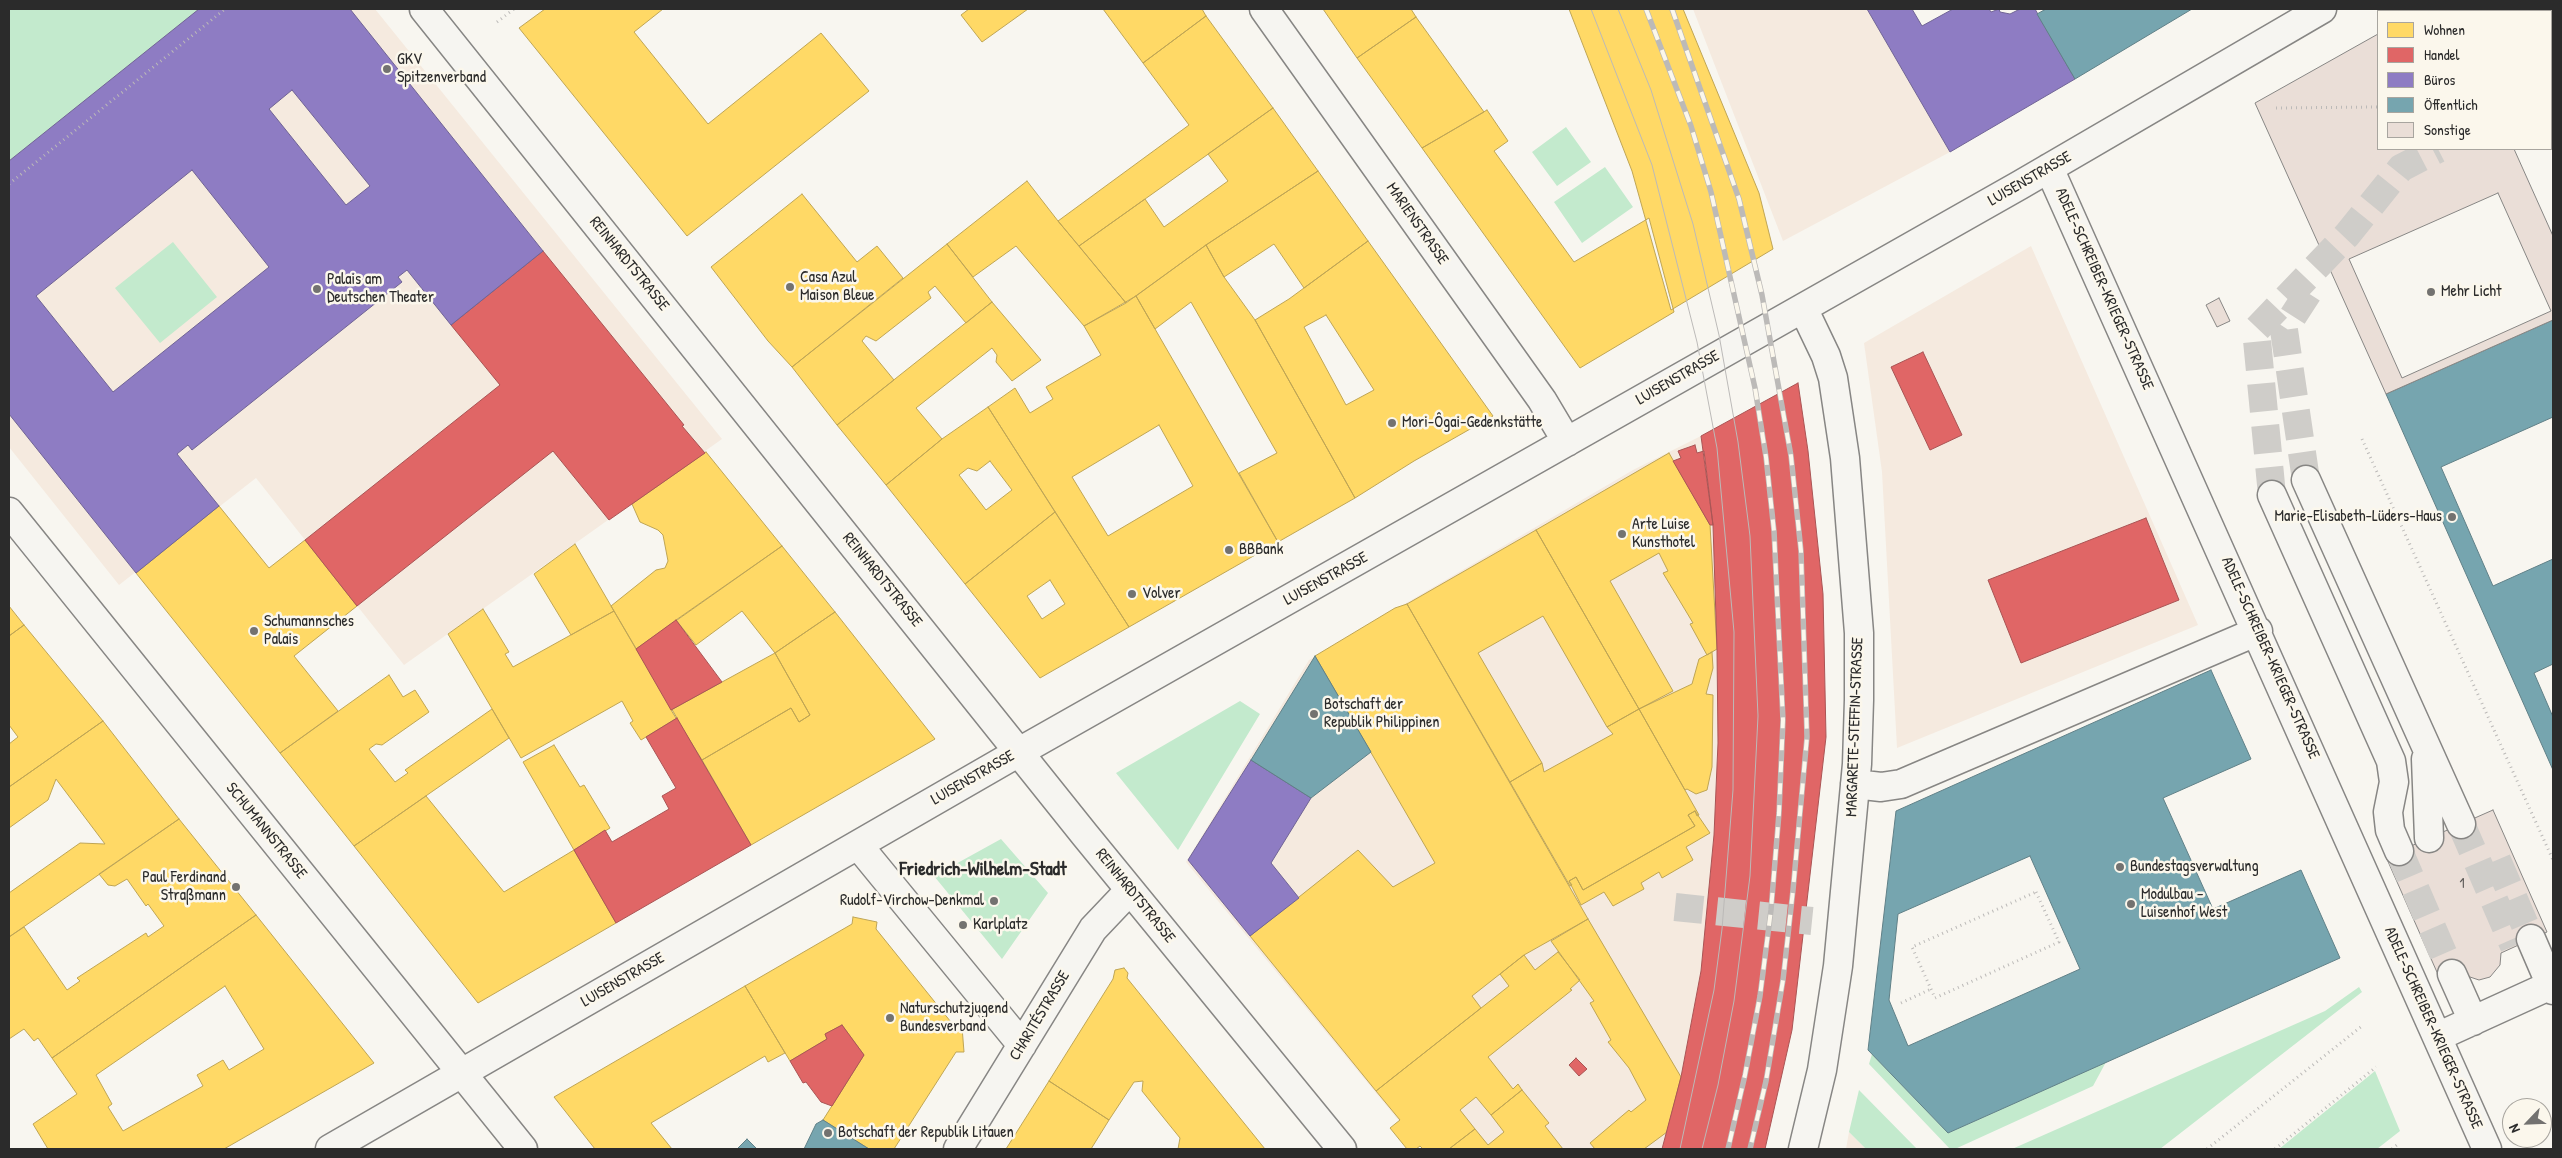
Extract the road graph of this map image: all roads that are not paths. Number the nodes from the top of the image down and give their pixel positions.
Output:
1 (424, 9) edge
2 (1264, 9) edge
3 (2322, 9) edge
4 (2050, 168) junction
5 (1803, 308) junction
6 (1567, 442) junction
7 (2306, 480) tunnel mouth
8 (2272, 495) tunnel mouth
9 (9, 512) edge
10 (2258, 631) junction
11 (2425, 744) junction
12 (1019, 752) junction
13 (1855, 784) junction
14 (2469, 820) tunnel mouth
15 (2429, 838) dead end
16 (858, 844) junction
17 (2399, 851) tunnel mouth
18 (1130, 890) junction
19 (2523, 943) tunnel mouth
20 (2452, 974) tunnel mouth
21 (2546, 989) edge
22 (2472, 1021) junction
23 (2437, 1037) junction
24 (1022, 1045) junction
25 (462, 1073) junction
26 (330, 1149) edge
27 (523, 1149) edge
28 (958, 1149) edge
29 (1342, 1149) edge
30 (1803, 1149) edge
31 (2487, 1149) edge

1 - 12 street, REINHARDTSTRASSE
2 - 6 street, MARIENSTRASSE
3 - 4 street, LUISENSTRASSE
4 - 5 street, LUISENSTRASSE
4 - 10 street, ADELE-SCHREIBER-KRIEGER-STRASSE
5 - 6 street, LUISENSTRASSE
5 - 13 street, MARGARETE-STEFFIN-STRASSE
6 - 12 street, LUISENSTRASSE
7 - 11 street
8 - 17 street
9 - 25 street, SCHUMANNSTRASSE
10 - 13 street
10 - 23 street, ADELE-SCHREIBER-KRIEGER-STRASSE
11 - 14 street
11 - 15 street
12 - 16 street, LUISENSTRASSE
12 - 18 street, REINHARDTSTRASSE
13 - 30 street, MARGARETE-STEFFIN-STRASSE
16 - 24 street
16 - 25 street, LUISENSTRASSE
18 - 24 street, CHARITÉSTRASSE
18 - 29 street, REINHARDTSTRASSE
19 - 21 street
20 - 22 street
21 - 22 street
22 - 23 street
23 - 31 street, ADELE-SCHREIBER-KRIEGER-STRASSE
24 - 28 street, CHARITÉSTRASSE
25 - 26 street, LUISENSTRASSE
25 - 27 street, SCHUMANNSTRASSE

